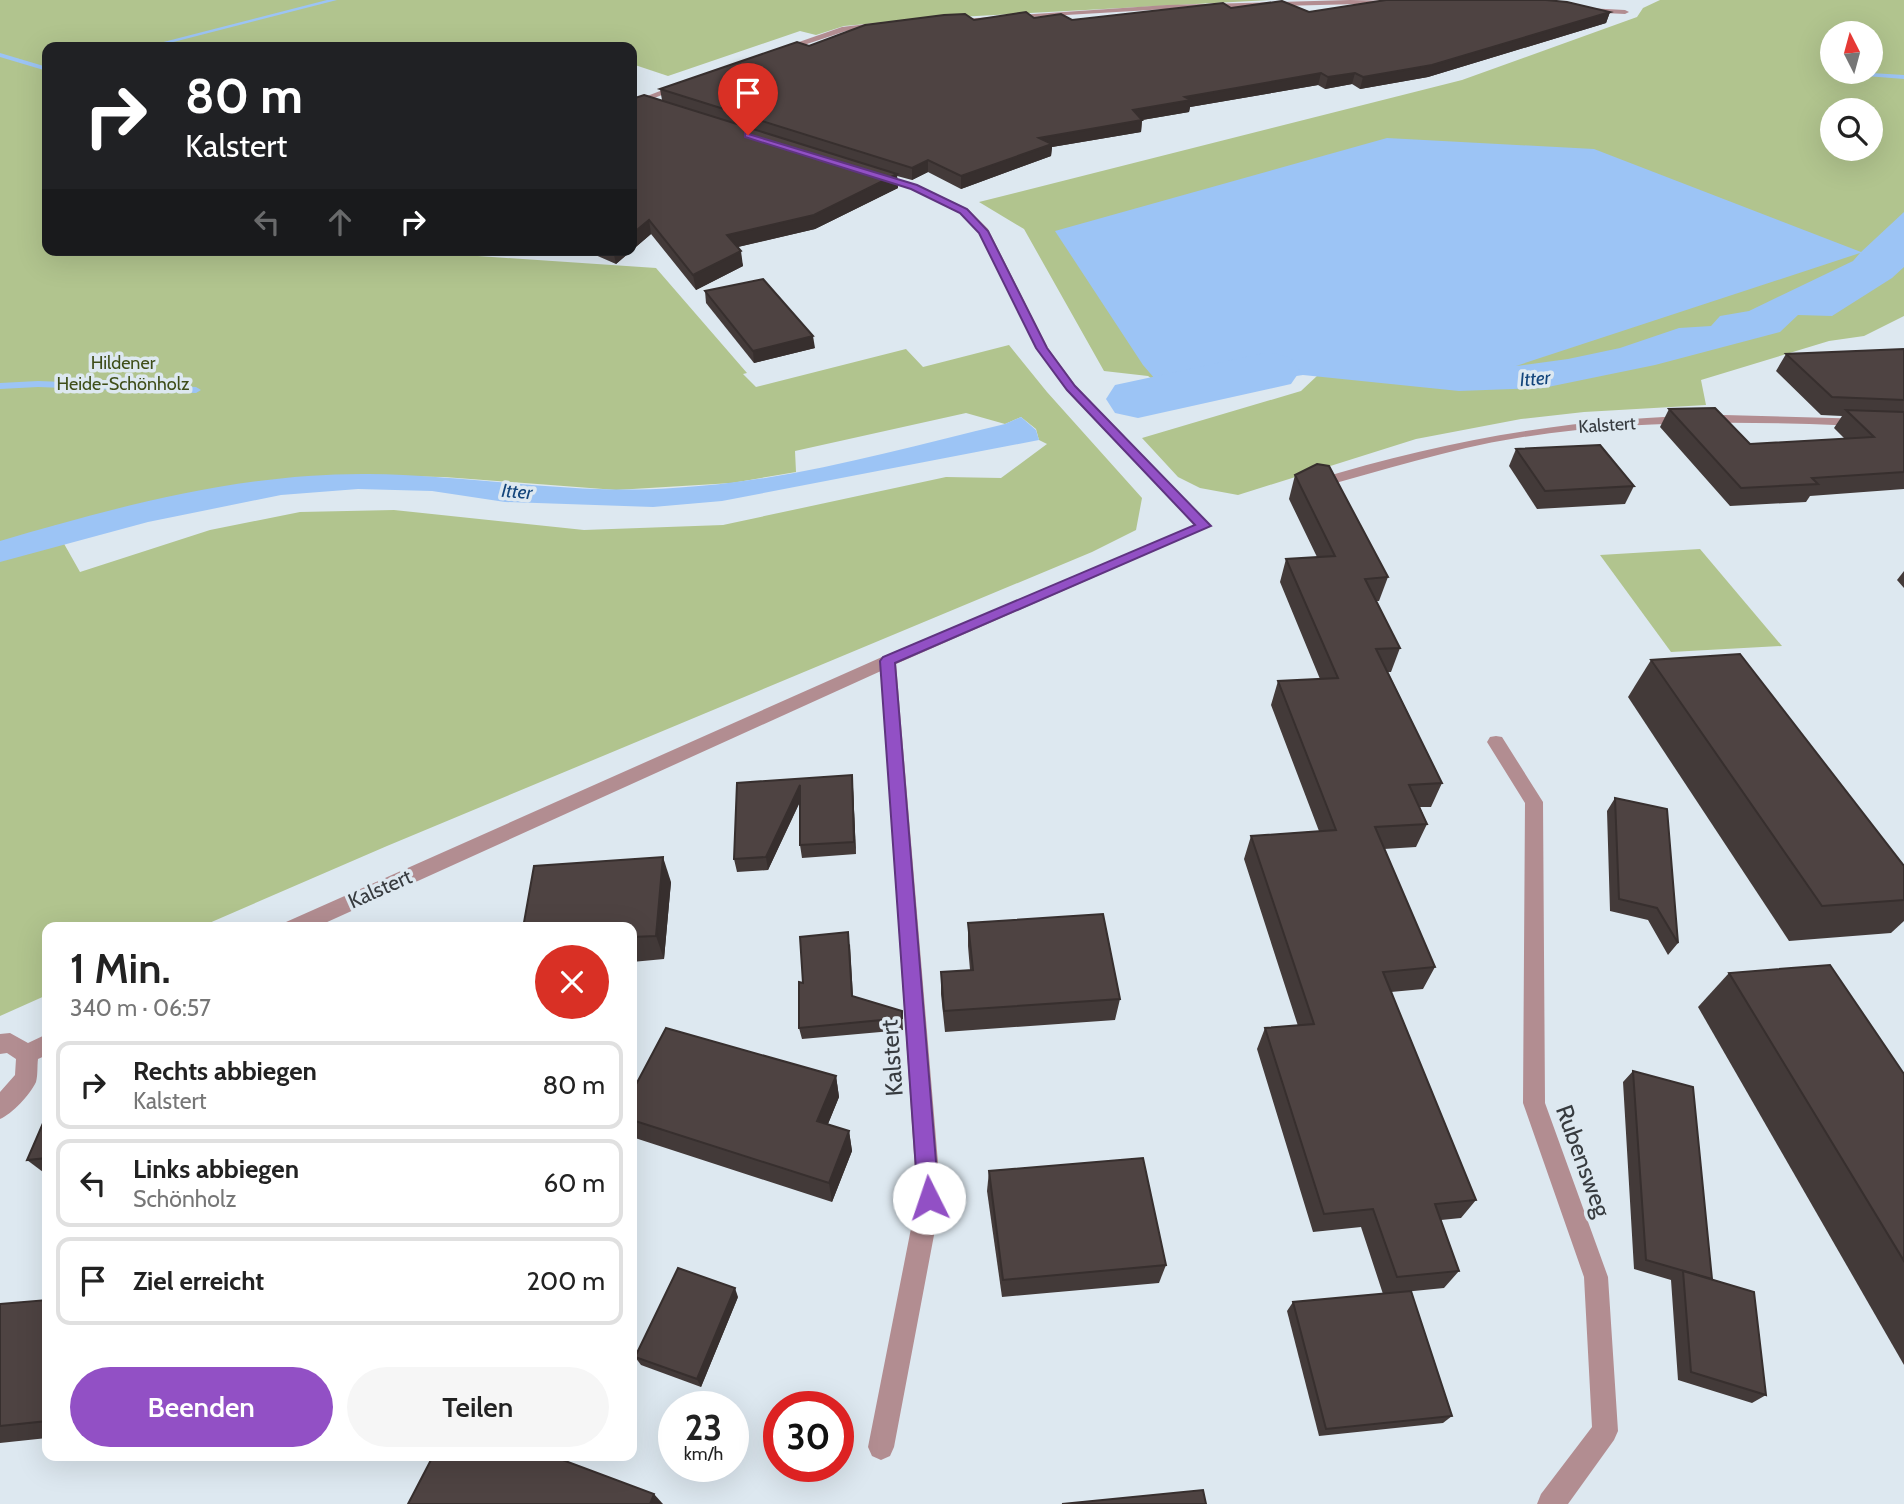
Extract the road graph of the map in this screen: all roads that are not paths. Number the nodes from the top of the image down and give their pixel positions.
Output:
1 (1413, 1) edge
2 (1572, 9) edge
3 (1626, 12) dead end
4 (937, 20) edge
5 (897, 23) edge
6 (765, 55) edge
7 (688, 83) edge
8 (663, 108) edge
9 (863, 172) edge
10 (1904, 424) edge
11 (1316, 484) edge
12 (888, 661) junction
13 (1496, 741) dead end
14 (306, 922) edge
15 (0, 1044) edge
16 (42, 1046) edge
17 (27, 1054) junction
18 (0, 1108) edge
19 (881, 1447) dead end
20 (1551, 1504) edge

1 - 4 street
2 - 3 street
5 - 6 street
7 - 8 street
9 - 12 street, Kalstert
10 - 11 street, Kalstert
12 - 14 street, Kalstert
12 - 19 street, Kalstert
13 - 20 street, Rubensweg
15 - 17 street
16 - 17 street
17 - 18 street

